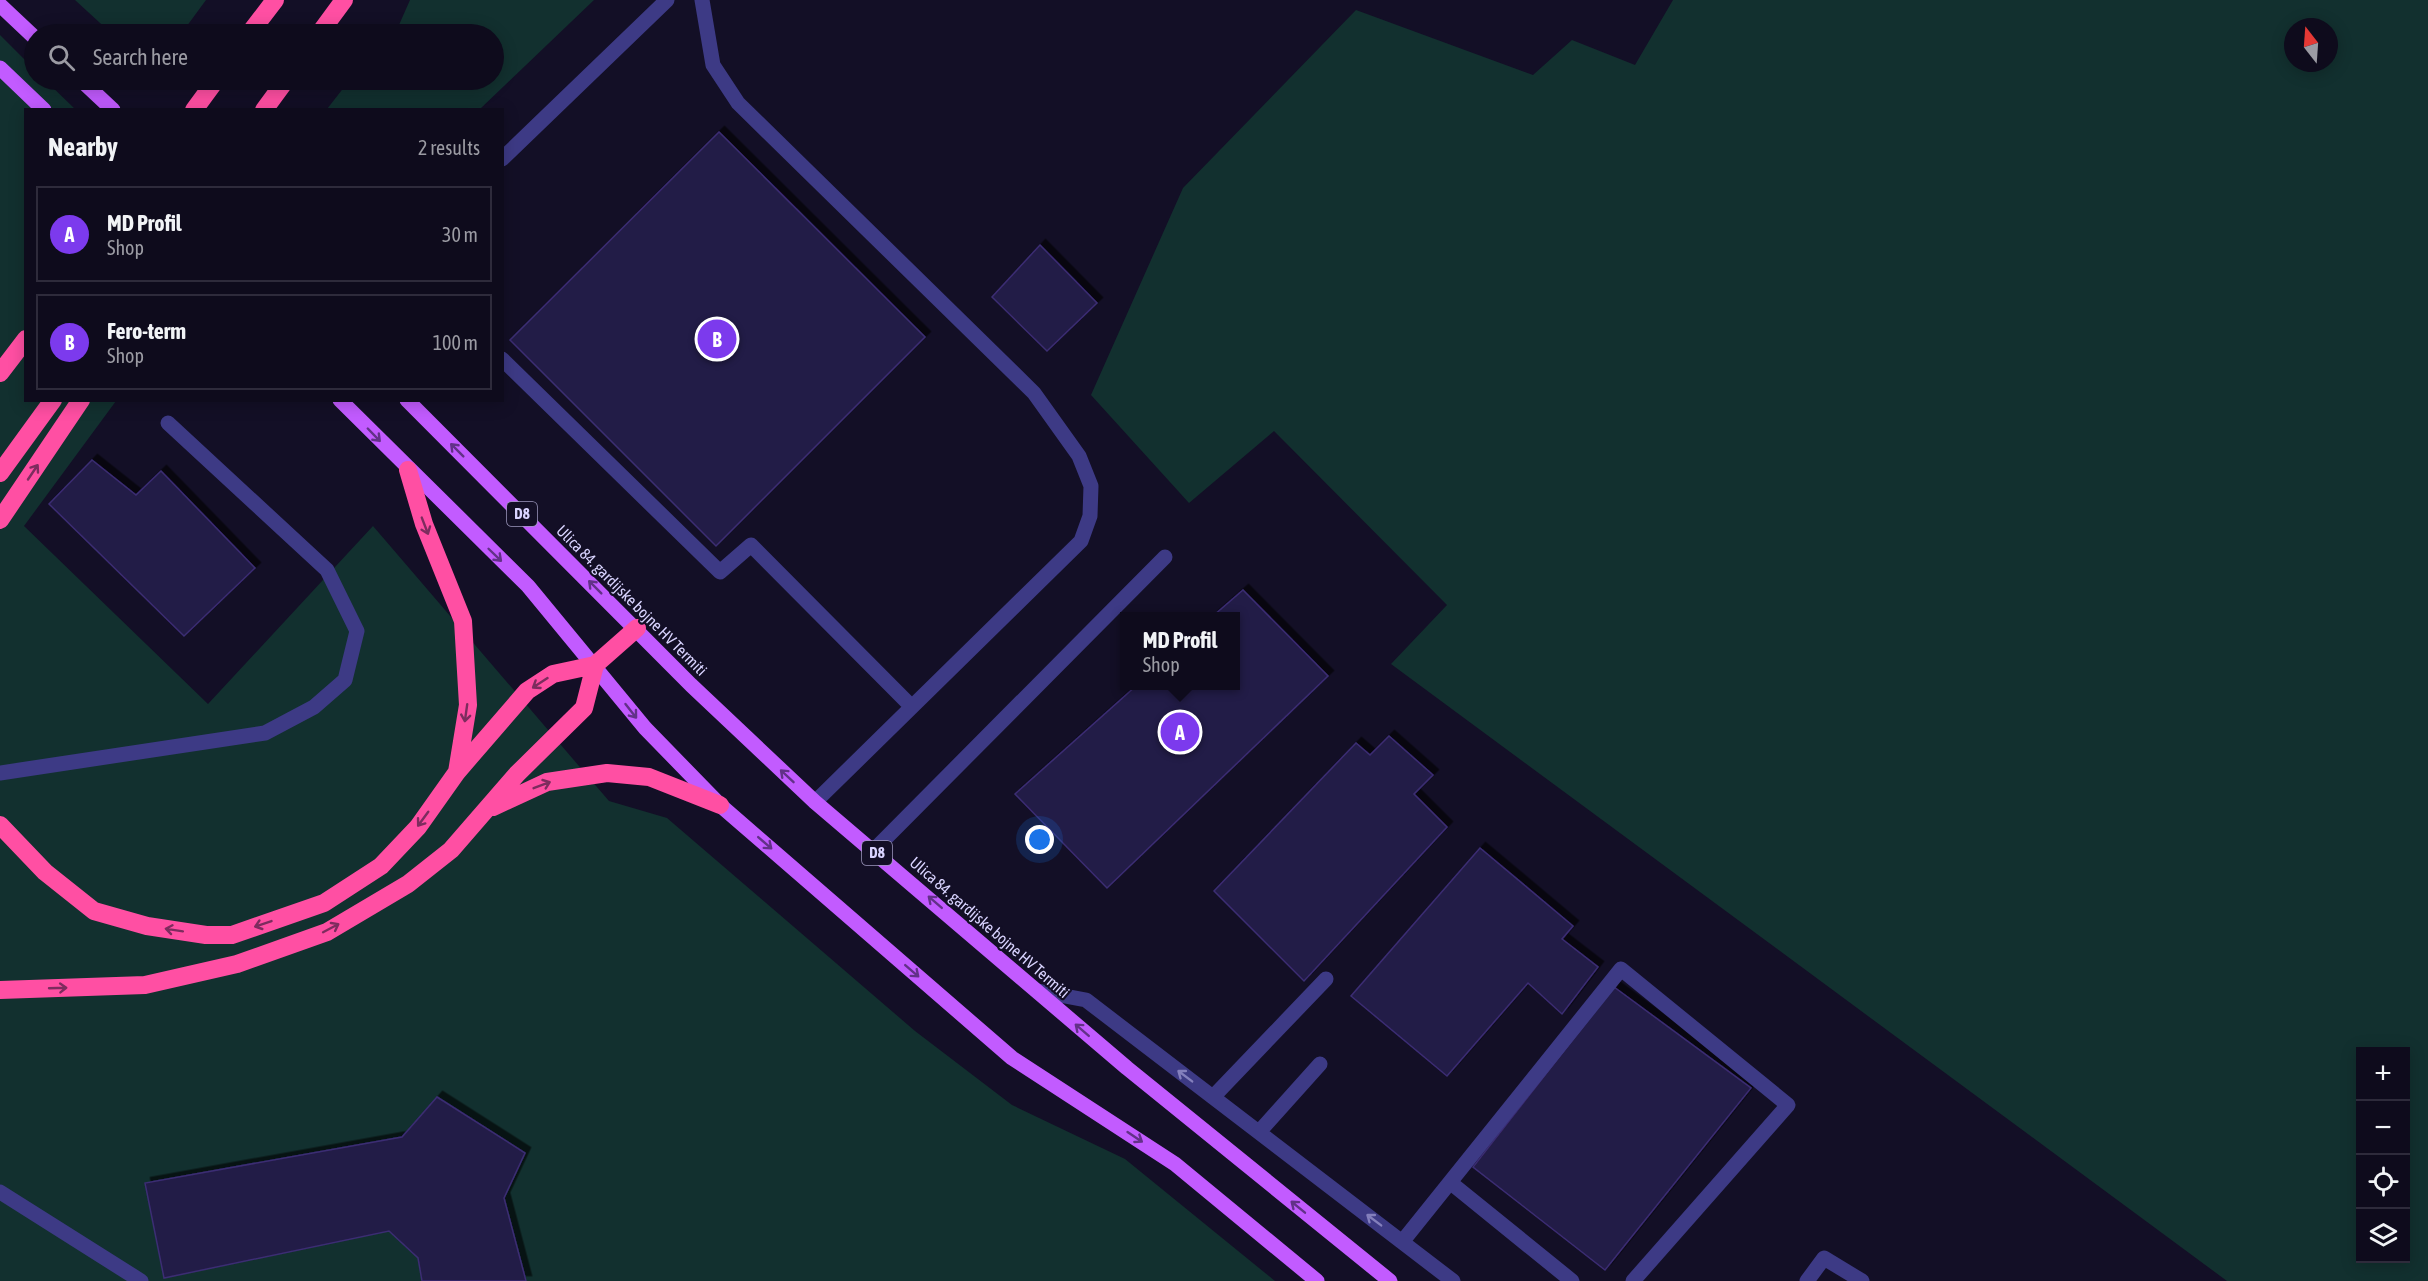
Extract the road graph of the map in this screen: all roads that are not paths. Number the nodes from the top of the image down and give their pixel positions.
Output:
1 (275, 0) edge
2 (344, 0) edge
3 (668, 0) edge
4 (702, 0) edge
5 (0, 5) edge
6 (257, 24) edge
7 (326, 24) edge
8 (24, 28) edge
9 (0, 68) edge
10 (92, 90) edge
11 (209, 90) edge
12 (279, 90) edge
13 (42, 108) edge
14 (111, 108) edge
15 (195, 108) edge
16 (265, 108) edge
17 (504, 157) edge
18 (24, 342) edge
19 (504, 361) edge
20 (0, 373) edge
21 (51, 402) edge
22 (80, 402) edge
23 (342, 402) edge
24 (409, 402) edge
25 (168, 423) dead end
26 (408, 470) junction
27 (0, 473) edge
28 (0, 520) edge
29 (1164, 557) dead end
30 (637, 628) junction
31 (595, 665) junction
32 (911, 706) junction
33 (457, 772) junction
34 (0, 773) edge
35 (815, 802) junction
36 (720, 805) junction
37 (489, 809) junction
38 (0, 825) edge
39 (874, 850) junction
40 (1326, 979) dead end
41 (0, 990) edge
42 (1038, 991) junction
43 (1320, 1064) dead end
44 (1213, 1096) junction
45 (1259, 1132) junction
46 (1451, 1183) junction
47 (0, 1192) edge
48 (1402, 1242) junction
49 (141, 1281) edge
50 (1317, 1281) edge
51 (1390, 1281) edge
52 (1453, 1281) edge
53 (1572, 1281) edge
54 (1634, 1281) edge
55 (1807, 1281) edge
56 (1862, 1281) edge

1 - 6 highway
2 - 7 highway
3 - 17 lane
4 - 32 lane
5 - 8 main road
9 - 13 main road
10 - 14 main road
11 - 15 highway
12 - 16 highway
18 - 20 highway
19 - 32 lane
21 - 27 highway
28 -> 22 highway
23 -> 26 main road
30 -> 24 main road, Ulica 84. gardijske bojne HV Termiti / D8
25 - 34 lane
26 -> 31 main road
26 -> 33 highway
29 - 39 lane
30 - 31 highway
35 -> 30 main road, Ulica 84. gardijske bojne HV Termiti / D8
31 -> 33 highway
31 -> 36 main road
31 - 37 highway
32 - 35 lane
33 -> 38 highway
35 - 39 main road, Ulica 84. gardijske bojne HV Termiti / D8
37 -> 36 highway
36 -> 50 main road
41 -> 37 highway
42 -> 39 main road, Ulica 84. gardijske bojne HV Termiti / D8
40 - 44 lane
44 -> 42 lane
51 -> 42 main road, Ulica 84. gardijske bojne HV Termiti / D8
43 - 45 lane
44 - 45 lane
48 -> 45 lane
46 - 48 lane
46 - 53 lane
46 - 54 lane
47 - 49 lane
48 - 52 lane
55 - 56 lane

